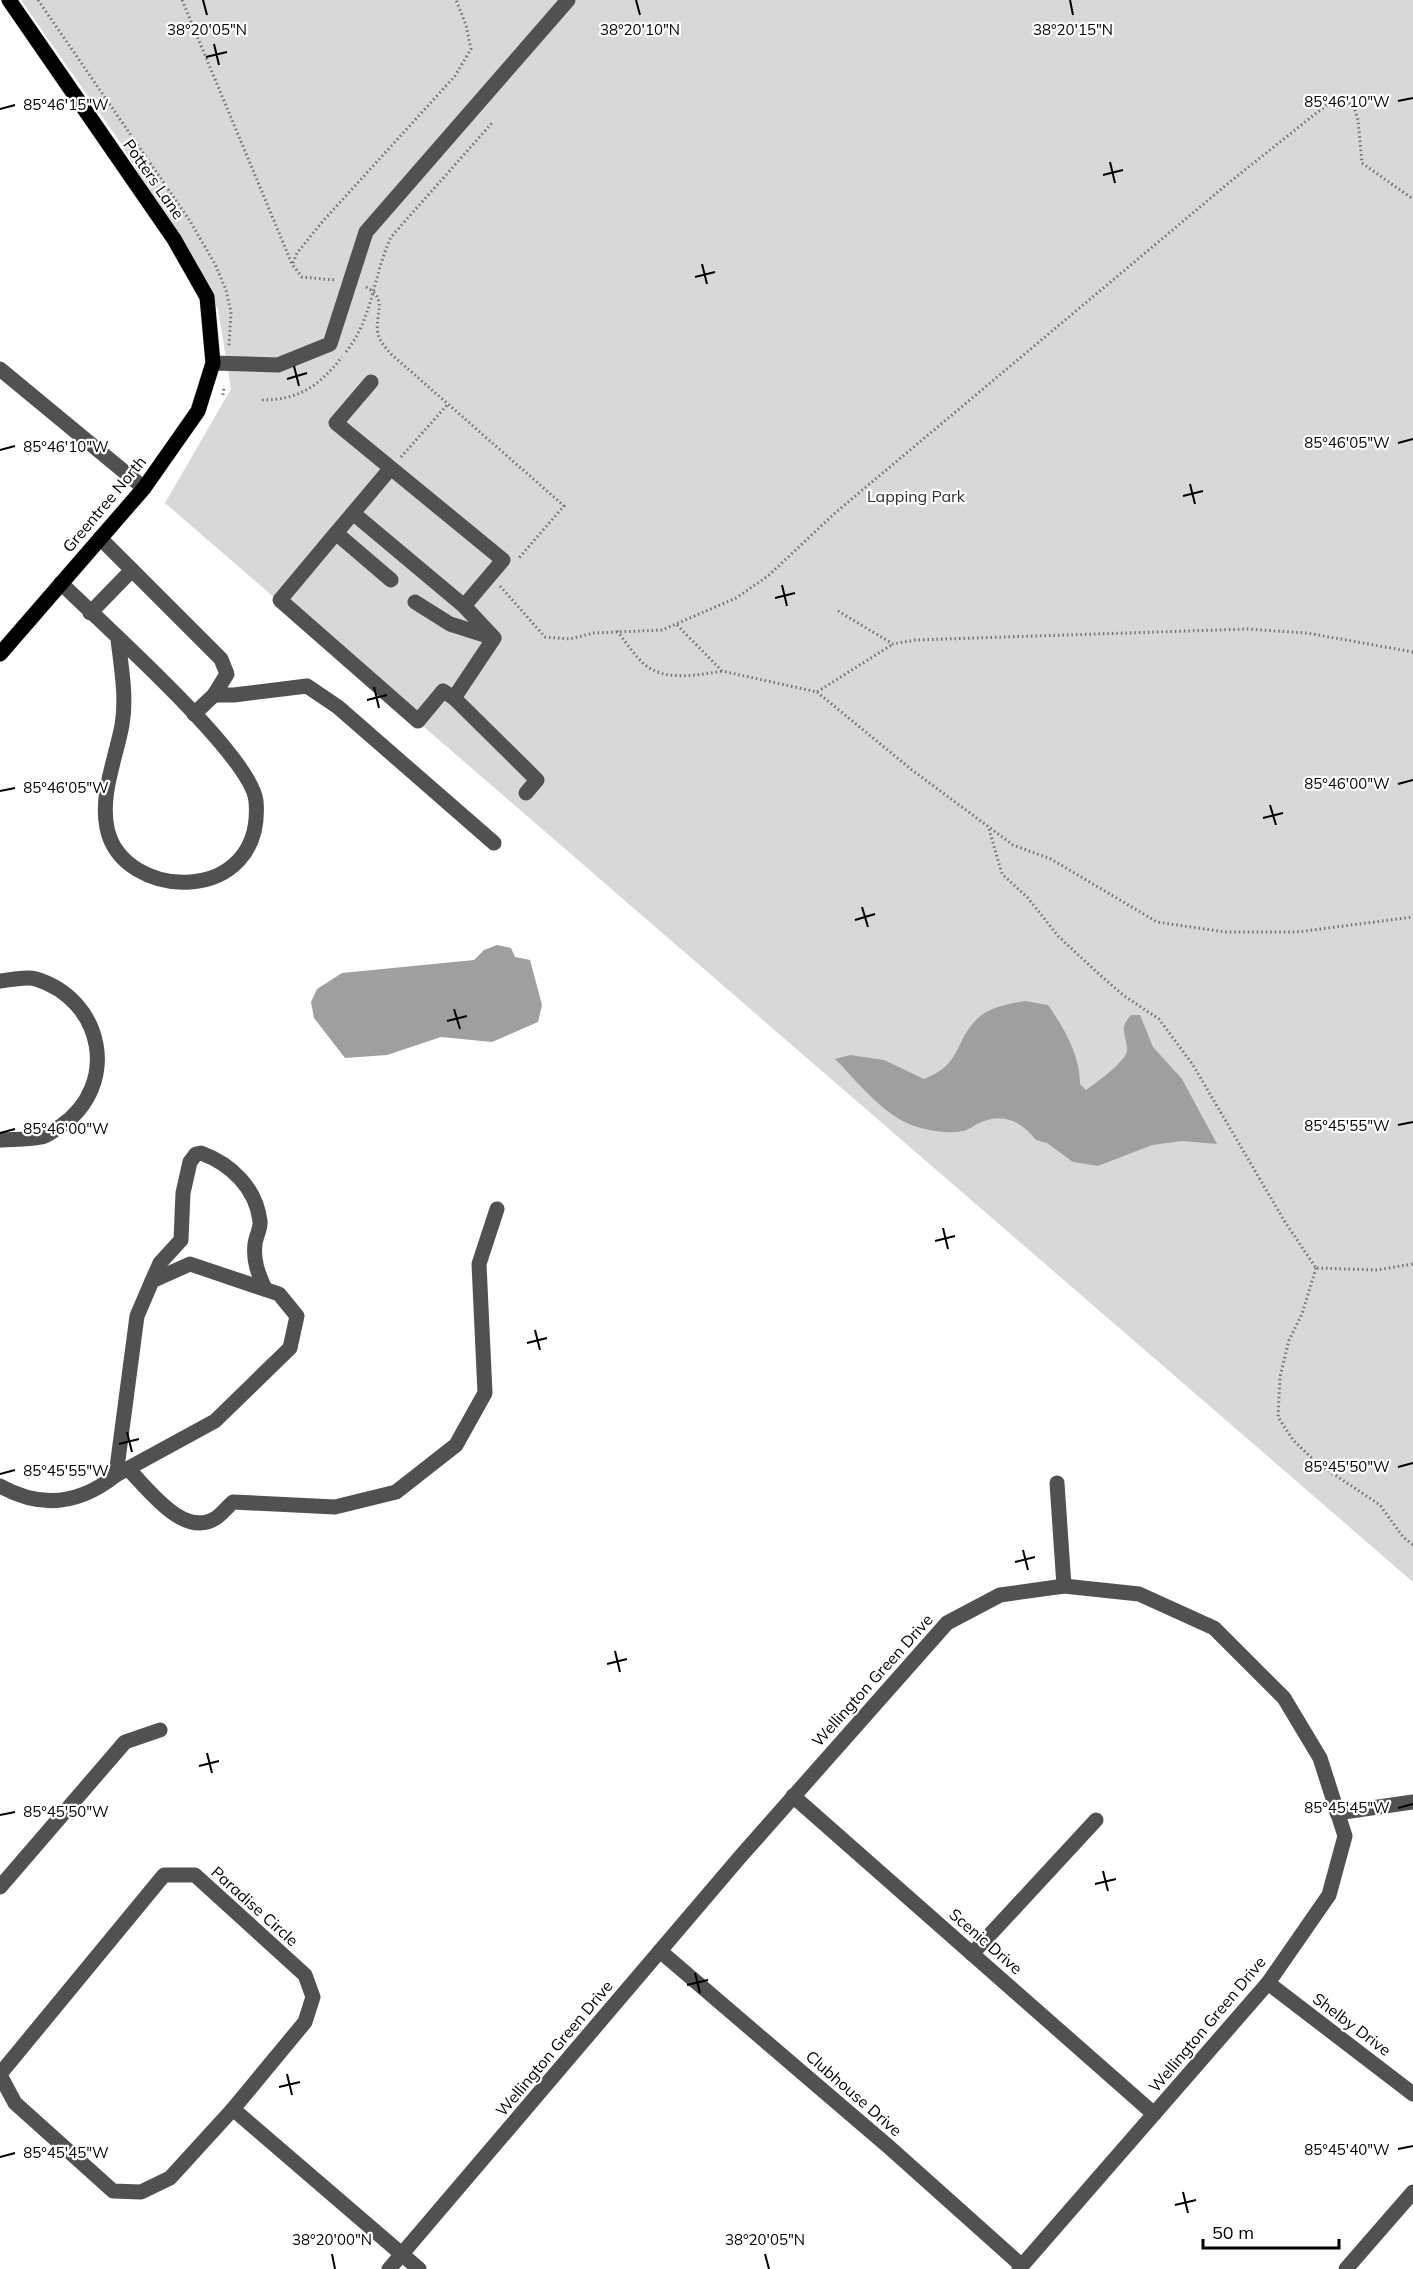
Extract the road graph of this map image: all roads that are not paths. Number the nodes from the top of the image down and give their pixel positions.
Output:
1 (9, 0) edge
2 (568, 0) edge
3 (213, 363) junction
4 (0, 369) edge
5 (371, 382) dead end
6 (390, 469) junction
7 (144, 488) junction
8 (353, 513) junction
9 (336, 533) junction
10 (100, 538) junction
11 (132, 570) junction
12 (391, 580) tunnel mouth
13 (61, 583) junction
14 (415, 602) tunnel mouth
15 (464, 606) junction
16 (90, 613) junction
17 (494, 638) junction
18 (118, 639) junction
19 (0, 654) edge
20 (214, 694) junction
21 (454, 699) junction
22 (194, 714) junction
23 (526, 793) dead end
24 (494, 843) dead end
25 (0, 981) edge
26 (0, 1140) edge
27 (497, 1209) dead end
28 (152, 1281) junction
29 (265, 1289) junction
30 (122, 1472) junction
31 (1057, 1483) dead end
32 (0, 1486) edge
33 (1064, 1586) junction
34 (160, 1731) dead end
35 (793, 1796) junction
36 (1413, 1802) edge
37 (1337, 1813) junction
38 (1096, 1820) dead end
39 (0, 1887) edge
40 (660, 1951) junction
41 (972, 1954) junction
42 (1268, 1983) junction
43 (0, 2075) edge
44 (1413, 2094) edge
45 (232, 2109) junction
46 (1154, 2114) junction
47 (1413, 2192) edge
48 (402, 2254) junction
49 (1020, 2267) edge
50 (389, 2269) edge
51 (419, 2269) edge
52 (1346, 2269) edge

1 - 3 main road, Potters Lane
2 - 3 street
3 - 7 main road, Greentree North
4 - 7 street
5 - 6 street
6 - 8 street
6 - 15 street
7 - 10 main road, Greentree North
8 - 9 street
8 - 15 street
9 - 12 street
9 - 21 street
10 - 11 street
10 - 13 main road, Greentree North
11 - 16 street
11 - 20 street
13 - 16 street
13 - 19 main road, Greentree North
14 - 17 street
15 - 17 street
16 - 18 street
17 - 21 street
18 - 22 street
18 - 22 street
20 - 22 street
20 - 24 street
21 - 23 street
25 - 26 street
27 - 30 street
28 - 29 street
28 - 29 street
28 - 30 street
29 - 30 street
30 - 32 street
31 - 33 street
33 - 35 street, Wellington Green Drive
33 - 37 street, Wellington Green Drive
34 - 39 street
35 - 40 street, Wellington Green Drive
35 - 41 street, Scenic Drive
36 - 37 street
37 - 42 street, Wellington Green Drive
38 - 41 street
40 - 48 street, Wellington Green Drive
40 - 49 street, Clubhouse Drive
41 - 46 street, Scenic Drive
42 - 44 street, Shelby Drive
42 - 46 street, Wellington Green Drive
43 - 45 street, Paradise Circle
43 - 45 street, Paradise Circle
45 - 48 street
46 - 49 street, Wellington Green Drive
47 - 52 street
48 - 50 street, Wellington Green Drive
48 - 51 street

